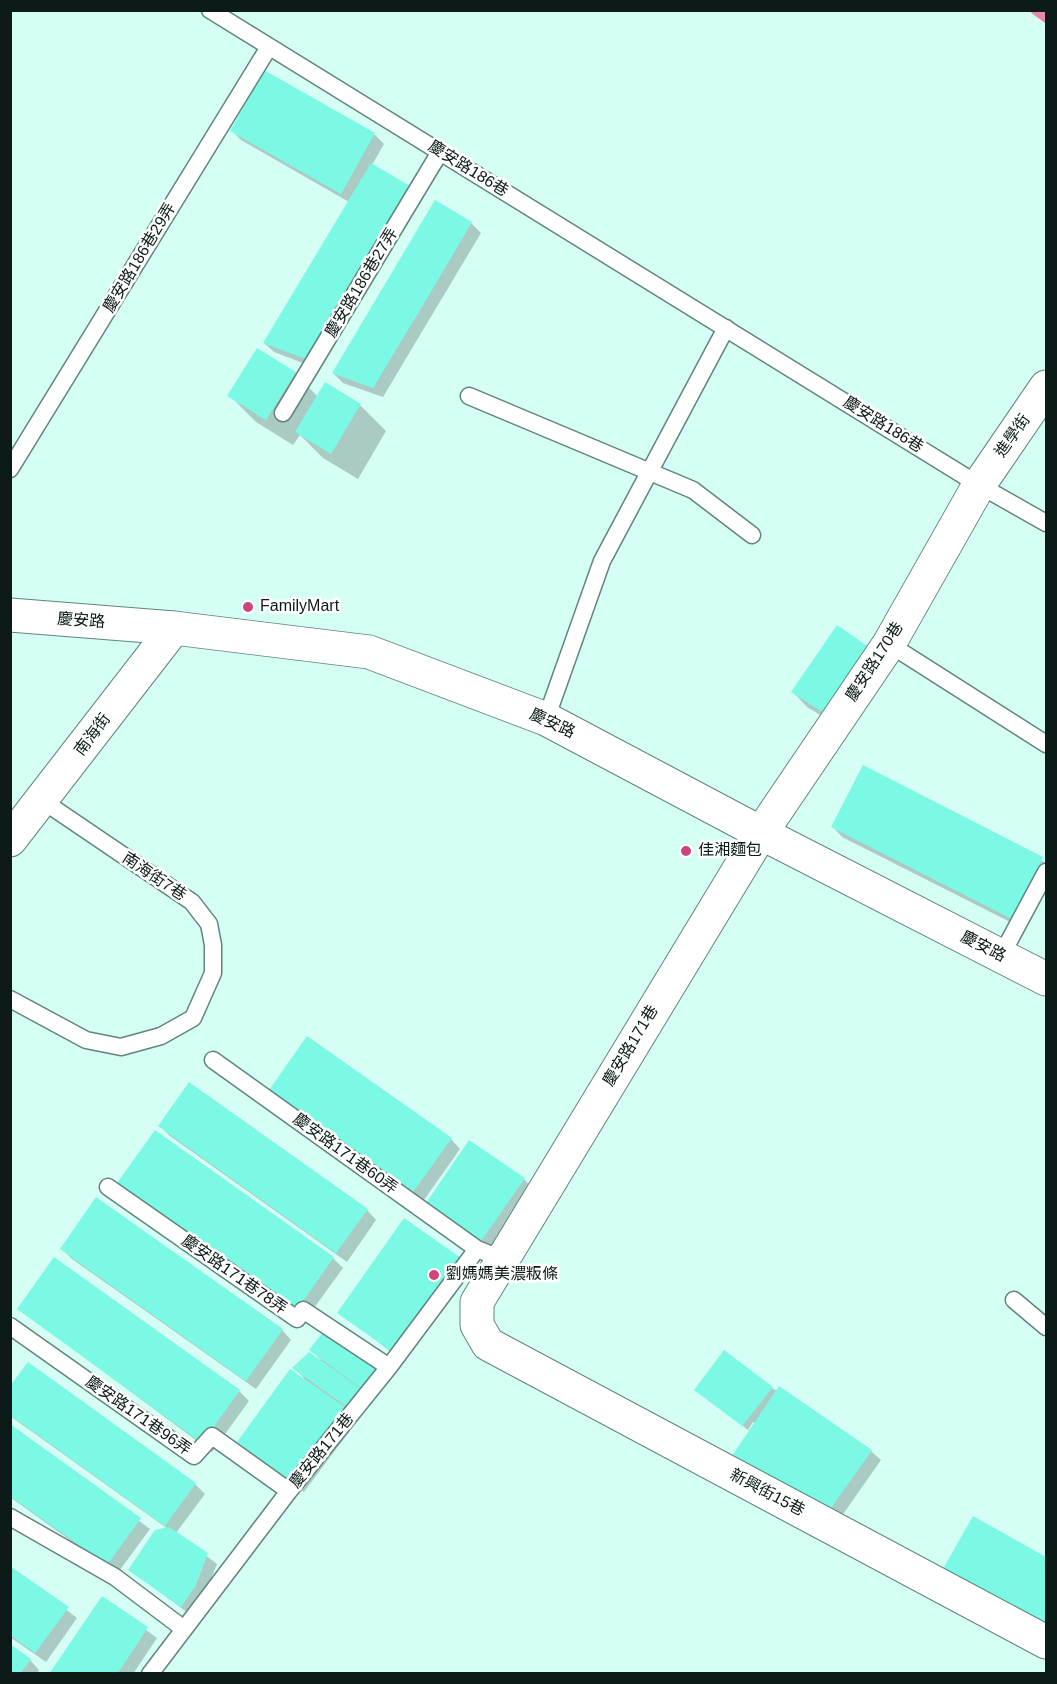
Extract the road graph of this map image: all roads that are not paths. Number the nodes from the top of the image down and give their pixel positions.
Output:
1 (210, 10) edge
2 (269, 46) junction
3 (440, 152) junction
4 (726, 328) junction
5 (1047, 387) edge
6 (469, 396) dead end
7 (283, 413) dead end
8 (10, 469) edge
9 (651, 471) junction
10 (979, 485) junction
11 (1047, 523) edge
12 (752, 534) dead end
13 (10, 615) edge
14 (174, 628) junction
15 (889, 644) junction
16 (546, 719) junction
17 (1047, 744) edge
18 (43, 801) junction
19 (761, 833) junction
20 (10, 840) edge
21 (1047, 872) edge
22 (1001, 956) junction
23 (1047, 979) edge
24 (10, 999) edge
25 (213, 1060) dead end
26 (108, 1187) dead end
27 (489, 1254) junction
28 (1014, 1300) dead end
29 (10, 1326) edge
30 (1047, 1328) edge
31 (489, 1344) joint
32 (389, 1367) junction
33 (289, 1491) junction
34 (10, 1517) edge
35 (184, 1629) junction
36 (1047, 1642) edge
37 (150, 1674) edge

1 - 2 lane, 慶安路186巷
2 - 3 lane, 慶安路186巷
2 - 8 lane, 慶安路186巷29弄
3 - 4 lane, 慶安路186巷
3 - 7 lane, 慶安路186巷27弄
4 - 9 lane
4 - 10 lane, 慶安路186巷
5 - 10 street, 進學街
6 - 9 lane
9 - 12 lane
9 - 16 lane
10 - 11 lane, 慶安路186巷
10 - 15 street, 慶安路170巷
13 - 14 street, 慶安路
14 - 16 street, 慶安路
14 - 18 street, 南海街
15 - 17 lane
15 - 19 street, 慶安路170巷
16 - 19 street, 慶安路
18 - 20 street, 南海街
18 - 24 lane, 南海街7巷
19 - 22 street, 慶安路
19 - 27 street, 慶安路171巷
21 - 22 lane
22 - 23 street, 慶安路
25 - 27 lane, 慶安路171巷60弄
26 - 32 lane, 慶安路171巷78弄
27 - 31 street, 慶安路171巷
27 - 32 lane, 慶安路171巷
28 - 30 lane
29 - 33 lane, 慶安路171巷96弄
31 - 36 street, 新興街15巷
32 - 33 lane, 慶安路171巷
33 - 35 lane, 慶安路171巷
34 - 35 lane
35 - 37 lane, 慶安路171巷

